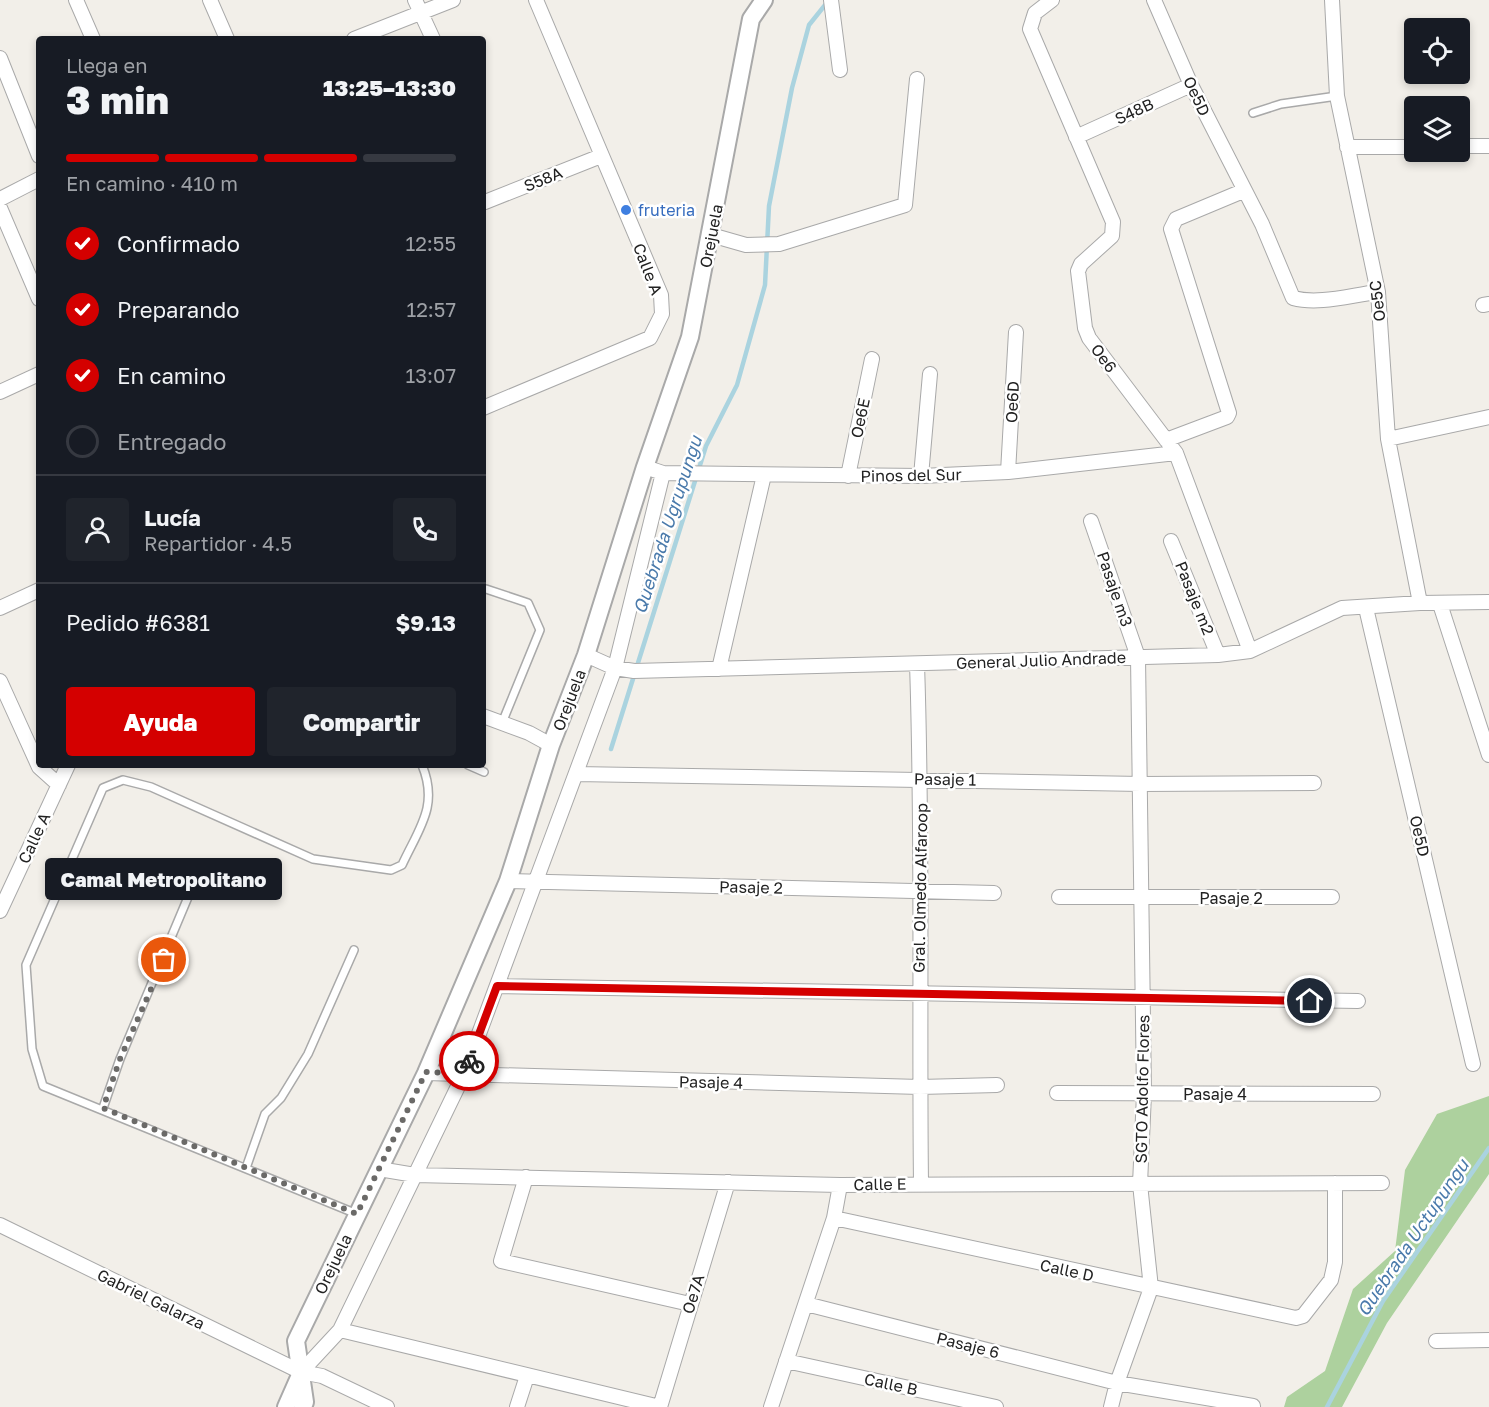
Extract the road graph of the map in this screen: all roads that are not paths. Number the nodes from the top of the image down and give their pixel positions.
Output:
1 (76, 0) edge
2 (210, 0) edge
3 (453, 0) edge
4 (536, 0) edge
5 (764, 0) edge
6 (831, 0) edge
7 (1052, 0) edge
8 (1154, 0) edge
9 (1332, 0) edge
10 (417, 7) edge
11 (92, 36) edge
12 (226, 36) edge
13 (360, 36) edge
14 (432, 36) edge
15 (0, 58) edge
16 (840, 70) dead end
17 (917, 79) dead end
18 (1191, 85) junction
19 (1337, 96) junction
20 (1253, 113) dead end
21 (1076, 137) junction
22 (1470, 146) edge
23 (1489, 146) edge
24 (1347, 147) junction
25 (1404, 147) edge
26 (36, 148) edge
27 (601, 156) junction
28 (36, 181) edge
29 (1242, 191) junction
30 (0, 199) edge
31 (486, 202) edge
32 (0, 208) edge
33 (711, 235) junction
34 (36, 292) edge
35 (1378, 292) junction
36 (1016, 332) dead end
37 (872, 359) dead end
38 (930, 374) dead end
39 (36, 375) edge
40 (0, 392) edge
41 (486, 407) edge
42 (1489, 417) edge
43 (1388, 439) junction
44 (1166, 440) junction
45 (1176, 453) junction
46 (645, 467) junction
47 (1008, 472) junction
48 (663, 473) junction
49 (764, 475) junction
50 (848, 476) junction
51 (921, 476) junction
52 (1091, 521) dead end
53 (1171, 541) dead end
54 (486, 589) dead end
55 (36, 591) edge
56 (1489, 602) edge
57 (1420, 603) junction
58 (1440, 604) junction
59 (0, 608) edge
60 (1366, 608) junction
61 (1250, 651) junction
62 (586, 655) junction
63 (1218, 655) junction
64 (1138, 657) junction
65 (917, 664) junction
66 (615, 668) junction
67 (719, 669) junction
68 (0, 681) edge
69 (486, 717) edge
70 (502, 723) junction
71 (551, 744) junction
72 (1489, 755) edge
73 (36, 760) edge
74 (40, 768) edge
75 (67, 768) edge
76 (424, 768) edge
77 (475, 768) edge
78 (484, 772) dead end
79 (576, 774) junction
80 (921, 779) junction
81 (1314, 783) dead end
82 (1141, 784) junction
83 (59, 785) junction
84 (199, 871) dead end
85 (508, 881) junction
86 (534, 882) junction
87 (920, 891) junction
88 (994, 893) dead end
89 (1059, 897) dead end
90 (1332, 897) dead end
91 (1141, 898) junction
92 (0, 911) edge
93 (354, 950) dead end
94 (497, 986) junction
95 (919, 993) junction
96 (1143, 999) junction
97 (1358, 1001) dead end
98 (1473, 1064) dead end
99 (426, 1072) junction
100 (464, 1074) junction
101 (997, 1085) dead end
102 (920, 1087) junction
103 (1057, 1093) dead end
104 (1373, 1094) dead end
105 (1144, 1095) junction
106 (103, 1108) junction
107 (246, 1168) junction
108 (380, 1169) junction
109 (415, 1175) junction
110 (526, 1177) junction
111 (728, 1182) junction
112 (1335, 1183) junction
113 (1382, 1183) dead end
114 (921, 1184) junction
115 (1140, 1184) junction
116 (840, 1185) junction
117 (357, 1214) junction
118 (834, 1218) junction
119 (0, 1225) edge
120 (1151, 1288) junction
121 (690, 1304) junction
122 (806, 1304) junction
123 (340, 1330) junction
124 (1489, 1340) edge
125 (1436, 1341) dead end
126 (786, 1361) junction
127 (301, 1372) junction
128 (527, 1376) junction
129 (1117, 1383) junction
130 (622, 1403) edge
131 (1253, 1406) edge
132 (286, 1407) edge
133 (303, 1407) edge
134 (387, 1407) edge
135 (517, 1407) edge
136 (660, 1407) edge
137 (771, 1407) edge
138 (996, 1407) edge
139 (1111, 1407) edge

1 - 11 street
2 - 12 street
3 - 10 street
4 - 27 street, Calle A
5 - 33 street, Orejuela
6 - 16 street
7 - 21 street, Oe6
8 - 18 street, Oe5D
9 - 19 street, Oe5C
10 - 13 street
10 - 14 street
15 - 26 street
17 - 33 street
18 - 21 street, S48B
18 - 29 street, Oe5D
19 - 20 lane
19 - 24 street, Oe5C
21 - 44 street, Oe6
22 - 23 street
24 - 25 street
24 - 35 street, Oe5C
27 - 31 street, S58A
27 - 41 street, Calle A
28 - 30 street
29 - 35 street, Oe5D
29 - 44 street
32 - 34 street
33 - 46 street, Orejuela
35 - 43 street, Oe5C
36 - 47 street, Oe6D
37 - 50 street, Oe6E
38 - 51 street
39 - 40 street
42 - 43 street
43 - 57 street, Oe5C
44 - 45 street, Oe6
45 - 47 street, Pinos del Sur
45 - 61 street, Oe6
46 - 48 street, Pinos del Sur
46 - 62 street, Orejuela
47 - 51 street, Pinos del Sur
48 - 49 street, Pinos del Sur
48 - 66 street
49 - 50 street, Pinos del Sur
49 - 67 street
50 - 51 street, Pinos del Sur
52 - 64 street, Pasaje m3
53 - 63 street, Pasaje m2
54 - 70 lane
55 - 59 street
56 - 58 street, General Julio Andrade
57 - 58 street, General Julio Andrade
57 - 60 street, General Julio Andrade
58 - 72 street
60 - 61 street, General Julio Andrade
60 - 98 street, Oe5D
61 - 63 street, General Julio Andrade
62 - 66 street, General Julio Andrade
62 - 71 street, Orejuela
63 - 64 street, General Julio Andrade
64 - 65 street, General Julio Andrade
64 - 82 street, SGTO Adolfo Flores
65 - 67 street, General Julio Andrade
65 - 80 street, Gral. Olmedo Alfaroop
66 - 67 street, General Julio Andrade
66 - 79 street
68 - 73 street
69 - 70 street
70 - 71 street
71 - 85 street, Orejuela
74 - 83 street
75 - 83 street, Calle A
76 - 106 lane
77 - 78 lane
79 - 80 street, Pasaje 1
79 - 86 street
80 - 82 street, Pasaje 1
80 - 87 street, Gral. Olmedo Alfaroop
81 - 82 street, Pasaje 1
82 - 91 street, SGTO Adolfo Flores
83 - 92 street, Calle A
84 - 106 lane
85 - 86 street, Pasaje 2
85 - 99 street, Orejuela
86 - 87 street, Pasaje 2
86 - 94 street
87 - 88 street, Pasaje 2
87 - 95 street, Gral. Olmedo Alfaroop
89 - 91 street, Pasaje 2
90 - 91 street, Pasaje 2
91 - 96 street, SGTO Adolfo Flores
93 - 107 lane
94 - 95 street
94 - 100 street
95 - 96 street
95 - 102 street, Gral. Olmedo Alfaroop
96 - 97 street
96 - 105 street, SGTO Adolfo Flores
99 - 100 street, Pasaje 4
99 - 108 street, Orejuela
100 - 102 street, Pasaje 4
100 - 109 street
101 - 102 street, Pasaje 4
102 - 114 street, Gral. Olmedo Alfaroop
103 - 105 street, Pasaje 4
104 - 105 street, Pasaje 4
105 - 115 street, SGTO Adolfo Flores
106 - 107 lane
107 - 117 lane
108 - 109 street, Calle E
108 - 117 street, Orejuela
109 - 110 street, Calle E
109 - 123 street
110 - 111 street, Calle E
110 - 121 street
111 - 116 street, Calle E
111 - 121 street, Oe7A
112 - 113 street, Calle E
112 - 115 street, Calle E
112 - 120 street, Calle D
114 - 115 street, Calle E
114 - 116 street, Calle E
115 - 120 street, SGTO Adolfo Flores
116 - 118 street
117 - 127 street, Orejuela
118 - 120 street, Calle D
118 - 122 street
119 - 127 street, Gabriel Galarza
120 - 129 street, SGTO Adolfo Flores
121 - 136 street, Oe7A
122 - 126 street
122 - 129 street, Pasaje 6
123 - 127 street
123 - 128 street
124 - 125 street
126 - 137 street
126 - 138 street, Calle B
127 - 132 street
127 - 133 street, Orejuela
127 - 134 street, Gabriel Galarza
128 - 130 street
128 - 135 street
129 - 131 street, Pasaje 6
129 - 139 street, SGTO Adolfo Flores
130 - 136 street

